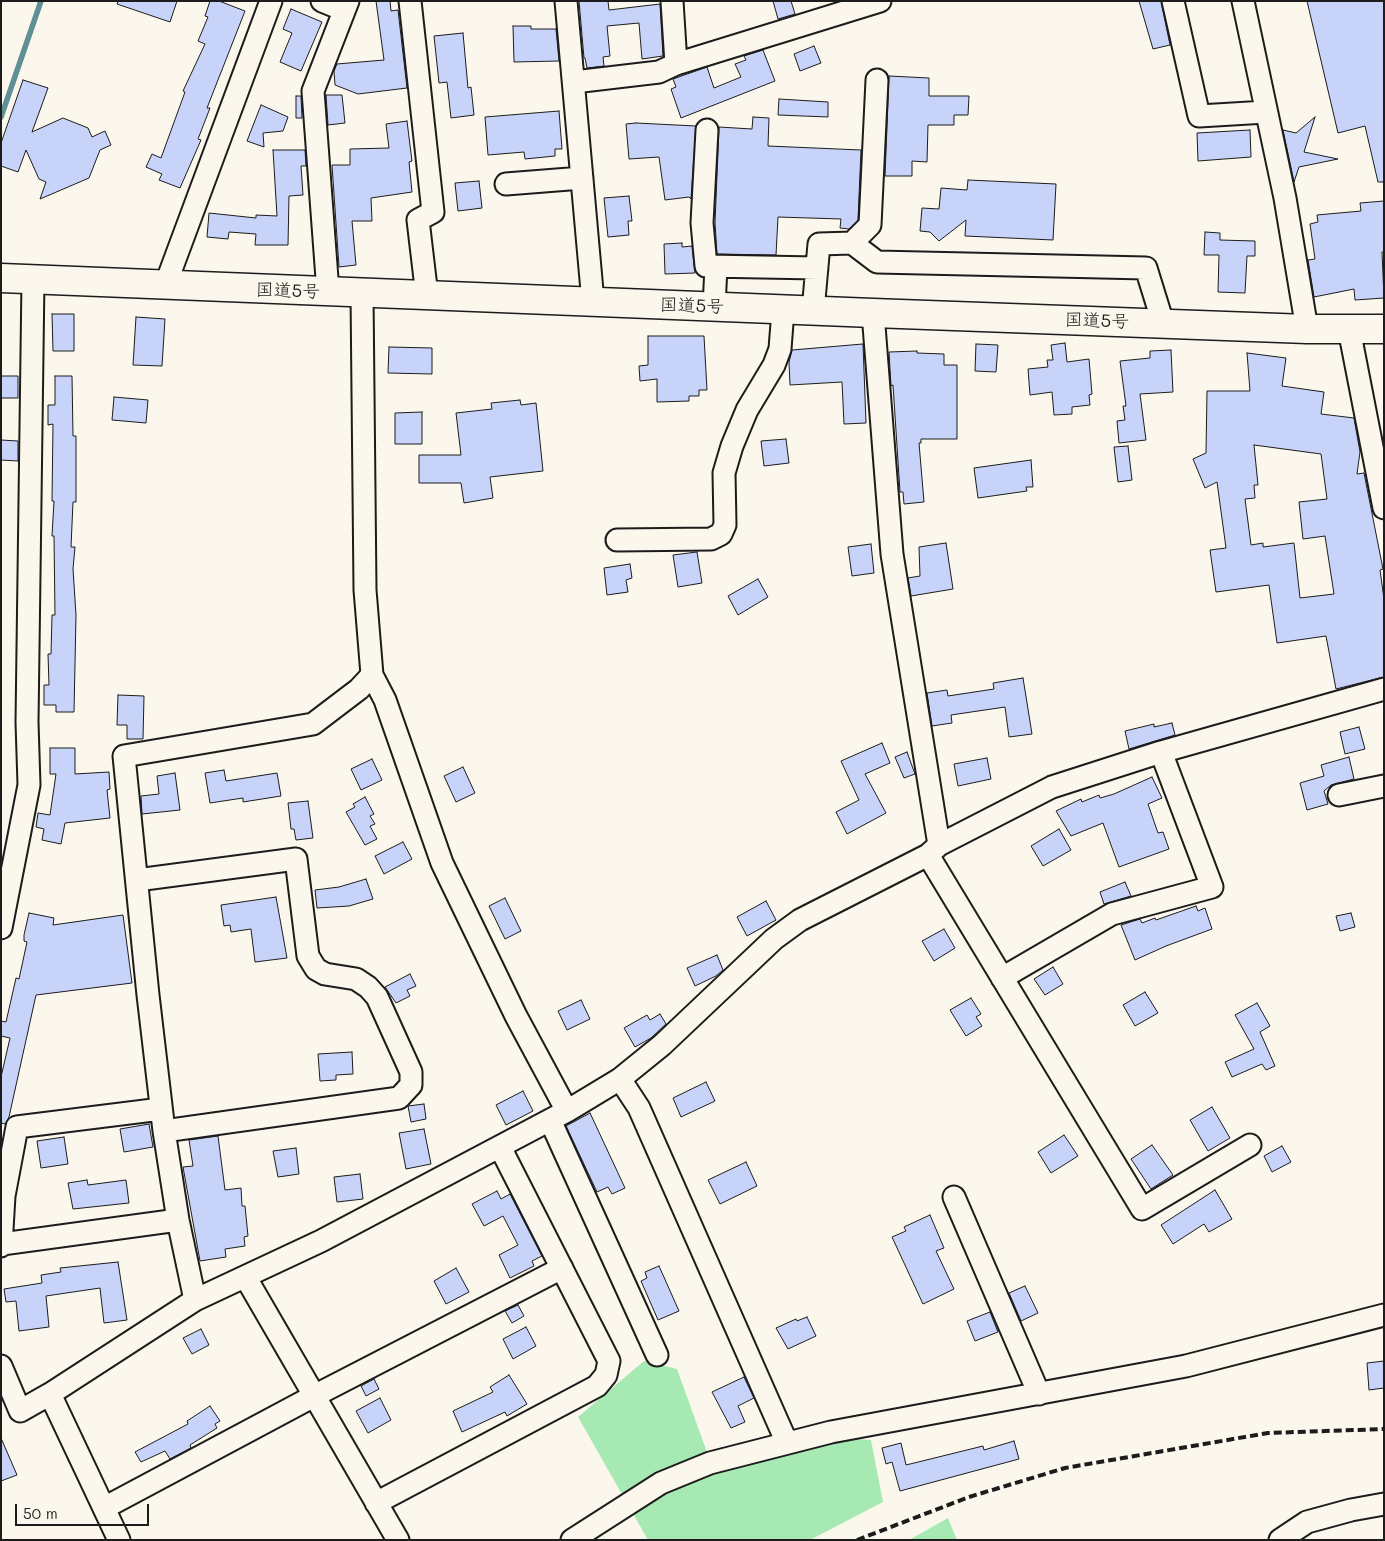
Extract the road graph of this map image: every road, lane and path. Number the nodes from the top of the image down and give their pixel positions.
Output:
1 (271, 1) edge
2 (322, 1) edge
3 (410, 1) edge
4 (566, 1) edge
5 (672, 1) edge
6 (880, 1) edge
7 (1173, 1) edge
8 (1243, 1) edge
9 (346, 6) edge
10 (676, 64) junction
11 (877, 80) dead end
12 (574, 82) junction
13 (1266, 112) junction
14 (707, 130) dead end
15 (582, 178) junction
16 (506, 184) dead end
17 (852, 243) junction
18 (716, 267) junction
19 (817, 268) junction
20 (1, 278) edge
21 (32, 279) junction
22 (165, 286) junction
23 (328, 292) junction
24 (362, 294) junction
25 (428, 296) junction
26 (592, 302) junction
27 (714, 307) junction
28 (783, 310) junction
29 (813, 311) junction
30 (873, 313) junction
31 (1163, 323) junction
32 (1307, 329) junction
33 (1349, 329) junction
34 (1384, 329) edge
35 (1384, 508) edge
36 (617, 540) dead end
37 (372, 675) junction
38 (1384, 689) edge
39 (1162, 752) junction
40 (1384, 786) edge
41 (1338, 795) dead end
42 (933, 850) junction
43 (137, 880) junction
44 (1, 928) edge
45 (1002, 978) junction
46 (620, 1079) junction
47 (161, 1109) junction
48 (559, 1116) junction
49 (164, 1131) junction
50 (1250, 1145) dead end
51 (500, 1147) junction
52 (3, 1196) edge
53 (954, 1197) dead end
54 (178, 1220) junction
55 (1, 1245) edge
56 (562, 1268) junction
57 (246, 1278) junction
58 (195, 1300) junction
59 (1384, 1315) edge
60 (656, 1355) dead end
61 (1, 1366) edge
62 (50, 1394) junction
63 (1039, 1394) junction
64 (314, 1396) junction
65 (787, 1443) junction
66 (376, 1502) junction
67 (1384, 1504) edge
68 (104, 1508) junction
69 (119, 1540) edge
70 (398, 1540) edge
71 (572, 1540) edge
72 (1280, 1540) edge

1 - 22 street
2 - 9 street
3 - 25 street
4 - 12 street
5 - 10 street
6 - 10 street
7 - 13 street
8 - 13 street
9 - 23 street
10 - 12 street
11 - 17 street
12 - 15 street
13 - 32 street
14 - 18 street
15 - 16 street
15 - 26 street
17 - 19 street
17 - 31 street
18 - 19 street
18 - 27 street
19 - 29 street
20 - 21 highway, 国道5号
21 - 22 highway, 国道5号
21 - 44 street
22 - 23 highway, 国道5号
23 - 24 highway, 国道5号
24 - 25 highway, 国道5号
24 - 37 street
25 - 26 highway, 国道5号
26 - 27 highway, 国道5号
27 - 28 highway, 国道5号
28 - 29 highway, 国道5号
28 - 36 street
29 - 30 highway, 国道5号
30 - 31 highway, 国道5号
30 - 42 street
31 - 32 highway, 国道5号
32 - 33 highway, 国道5号
33 - 34 highway, 国道5号
33 - 35 street
37 - 43 street
37 - 48 street
38 - 39 street
39 - 42 street
39 - 45 street
40 - 41 street
42 - 45 street
42 - 46 street
43 - 47 street
43 - 49 street
45 - 50 street
46 - 48 street
46 - 65 street
47 - 49 street
47 - 52 street
48 - 51 street
48 - 60 street
49 - 54 street
51 - 56 street
51 - 57 street
52 - 55 street
53 - 63 street
54 - 55 street
54 - 58 street
56 - 64 street
56 - 66 street
57 - 58 street
57 - 64 street
58 - 62 street
59 - 63 street
61 - 62 street
62 - 68 street
63 - 65 street
64 - 66 street
64 - 68 street
65 - 71 street
66 - 70 street
67 - 72 street
68 - 69 street

